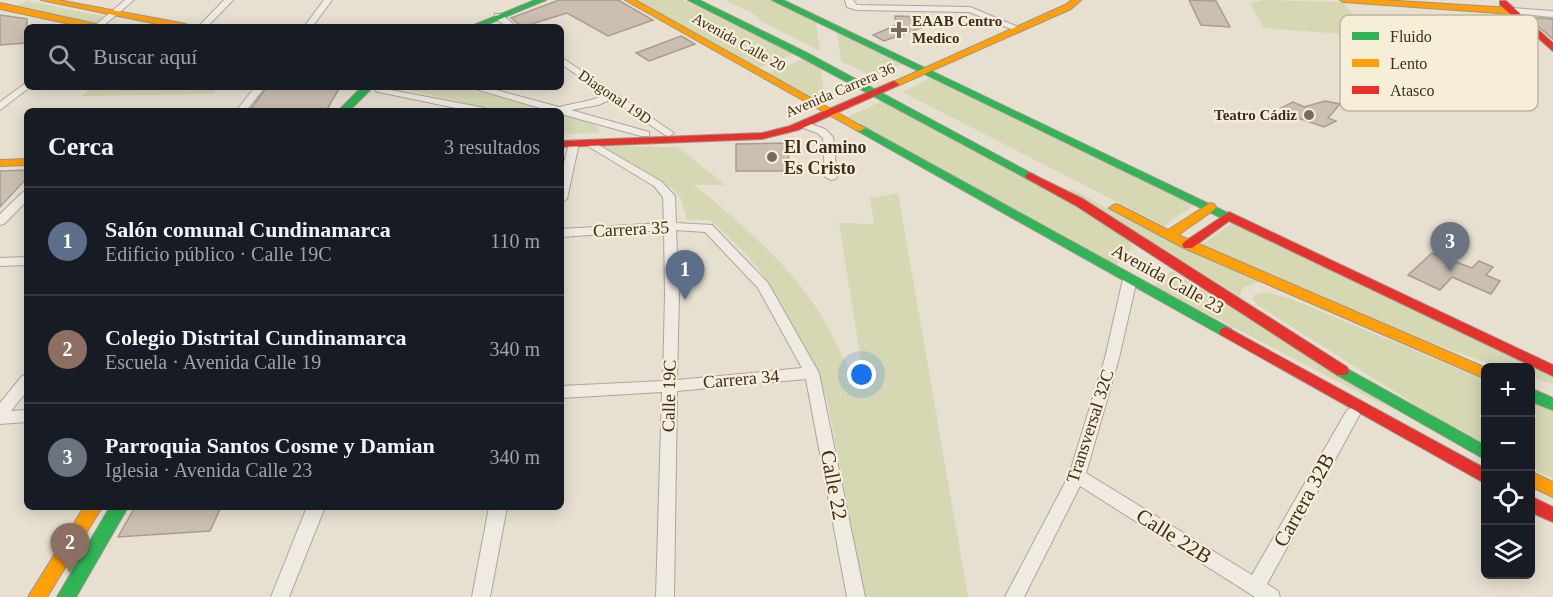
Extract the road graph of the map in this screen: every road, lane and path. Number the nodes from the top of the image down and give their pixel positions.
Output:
1 (45, 0) edge
2 (130, 0) edge
3 (229, 0) edge
4 (328, 0) edge
5 (529, 0) edge
6 (542, 0) edge
7 (629, 0) edge
8 (692, 0) edge
9 (713, 0) edge
10 (776, 0) edge
11 (849, 0) edge
12 (1064, 0) edge
13 (1077, 0) edge
14 (1344, 0) edge
15 (1500, 0) edge
16 (969, 5) edge
17 (6, 6) edge
18 (1512, 11) junction
19 (114, 14) junction
20 (1553, 14) edge
21 (1516, 15) edge
22 (498, 16) junction
23 (83, 24) edge
24 (100, 24) edge
25 (169, 24) edge
26 (205, 24) edge
27 (310, 24) edge
28 (469, 24) edge
29 (480, 24) edge
30 (509, 24) edge
31 (1013, 27) junction
32 (1538, 34) edge
33 (1553, 48) edge
34 (802, 54) junction
35 (564, 62) edge
36 (920, 69) junction
37 (758, 72) junction
38 (24, 87) edge
39 (876, 89) junction
40 (258, 90) edge
41 (373, 90) edge
42 (374, 90) edge
43 (385, 90) edge
44 (478, 90) edge
45 (486, 90) edge
46 (613, 95) junction
47 (0, 107) edge
48 (466, 107) junction
49 (243, 108) edge
50 (346, 108) edge
51 (360, 108) edge
52 (471, 108) edge
53 (552, 108) edge
54 (564, 109) edge
55 (829, 110) junction
56 (564, 113) edge
57 (805, 125) junction
58 (669, 133) junction
59 (596, 134) junction
60 (564, 137) edge
61 (567, 144) edge
62 (24, 162) edge
63 (0, 163) edge
64 (564, 172) edge
65 (831, 177) dead end
66 (24, 197) edge
67 (1210, 207) junction
68 (1229, 216) junction
69 (0, 221) edge
70 (671, 226) junction
71 (700, 226) joint
72 (564, 233) edge
73 (1169, 235) junction
74 (1146, 244) junction
75 (1188, 244) junction
76 (1169, 259) junction
77 (24, 261) edge
78 (0, 262) edge
79 (1128, 278) junction
80 (1296, 293) junction
81 (1266, 324) junction
82 (1438, 352) junction
83 (1481, 367) edge
84 (1553, 371) edge
85 (1481, 372) edge
86 (812, 373) junction
87 (24, 384) edge
88 (1535, 385) edge
89 (669, 386) junction
90 (1553, 390) edge
91 (564, 392) edge
92 (1535, 396) edge
93 (1553, 404) edge
94 (1352, 414) dead end
95 (0, 416) edge
96 (24, 416) edge
97 (1481, 452) edge
98 (1481, 475) edge
99 (1077, 476) junction
100 (1535, 480) edge
101 (1553, 489) edge
102 (1535, 505) edge
103 (91, 510) edge
104 (118, 510) edge
105 (315, 510) edge
106 (497, 510) edge
107 (1553, 515) edge
108 (1255, 587) junction
109 (37, 597) edge
110 (66, 597) edge
111 (280, 597) edge
112 (481, 597) edge
113 (665, 597) edge
114 (856, 597) edge
115 (1014, 597) edge
116 (1270, 597) edge

1 - 19 main road
2 - 19 street
3 - 26 street
4 - 27 street
5 - 28 main road
6 - 22 main road
7 - 37 main road, Avenida Calle 20
8 - 34 main road, Avenida Calle 20
9 - 39 main road, Avenida Calle 20
10 - 36 main road
11 - 16 street
12 - 31 main road, Avenida Carrera 36
13 - 31 main road, Avenida Carrera 36
14 - 18 main road
15 - 18 main road
16 - 31 street
17 - 23 main road
18 - 20 street
18 - 21 main road
19 - 24 street
19 - 25 main road
22 - 29 main road
22 - 30 street
31 - 36 main road, Avenida Carrera 36
32 - 33 main road
34 - 37 main road
34 - 39 main road, Avenida Calle 20
35 - 46 street, Diagonal 19D
36 - 39 main road, Avenida Carrera 36
36 - 67 main road
37 - 55 main road, Avenida Calle 20
38 - 47 street
39 - 55 main road, Avenida Carrera 36
39 - 73 main road, Avenida Calle 23
39 - 74 main road, Avenida Calle 23
40 - 49 street
41 - 50 main road
42 - 51 main road
43 - 48 street
44 - 48 street
45 - 53 street
46 - 54 street
46 - 58 street, Diagonal 19D
48 - 52 street
55 - 57 main road, Avenida Carrera 36
55 - 58 main road, Avenida Carrera 36
55 - 79 main road, Avenida Calle 23
56 - 59 street
57 - 59 main road, Avenida Carrera 36
57 - 65 street
58 - 59 main road, Avenida Carrera 36
59 - 60 main road, Avenida Carrera 36
59 - 61 main road, Avenida Carrera 36
59 - 70 street, Calle 19C
61 - 64 street
62 - 63 main road
66 - 69 street
67 - 68 main road
67 - 73 main road
68 - 75 main road
68 - 84 main road
70 - 71 street, Carrera 35
70 - 72 street, Carrera 35
70 - 89 street, Calle 19C
71 - 86 street, Calle 22
73 - 75 main road, Avenida Calle 23
74 - 76 main road, Avenida Calle 23
74 - 79 main road
75 - 80 main road, Avenida Calle 23
76 - 79 main road
76 - 81 main road, Avenida Calle 23
77 - 78 street
79 - 98 main road, Avenida Calle 23
79 - 99 street, Transversal 32C
80 - 81 main road
80 - 82 main road, Avenida Calle 23
81 - 97 main road, Avenida Calle 23
82 - 83 main road
82 - 85 main road, Avenida Calle 23
86 - 89 street, Carrera 34
86 - 114 street, Calle 22
87 - 95 street
88 - 90 main road
89 - 91 street, Carrera 34
89 - 113 street, Calle 19C
92 - 93 main road
94 - 108 street, Carrera 32B
95 - 96 street
99 - 108 street, Calle 22B
99 - 115 street, Transversal 32C
100 - 101 main road
102 - 107 main road
103 - 109 main road
104 - 110 main road
105 - 111 street
106 - 112 street
108 - 116 street, Calle 22B

